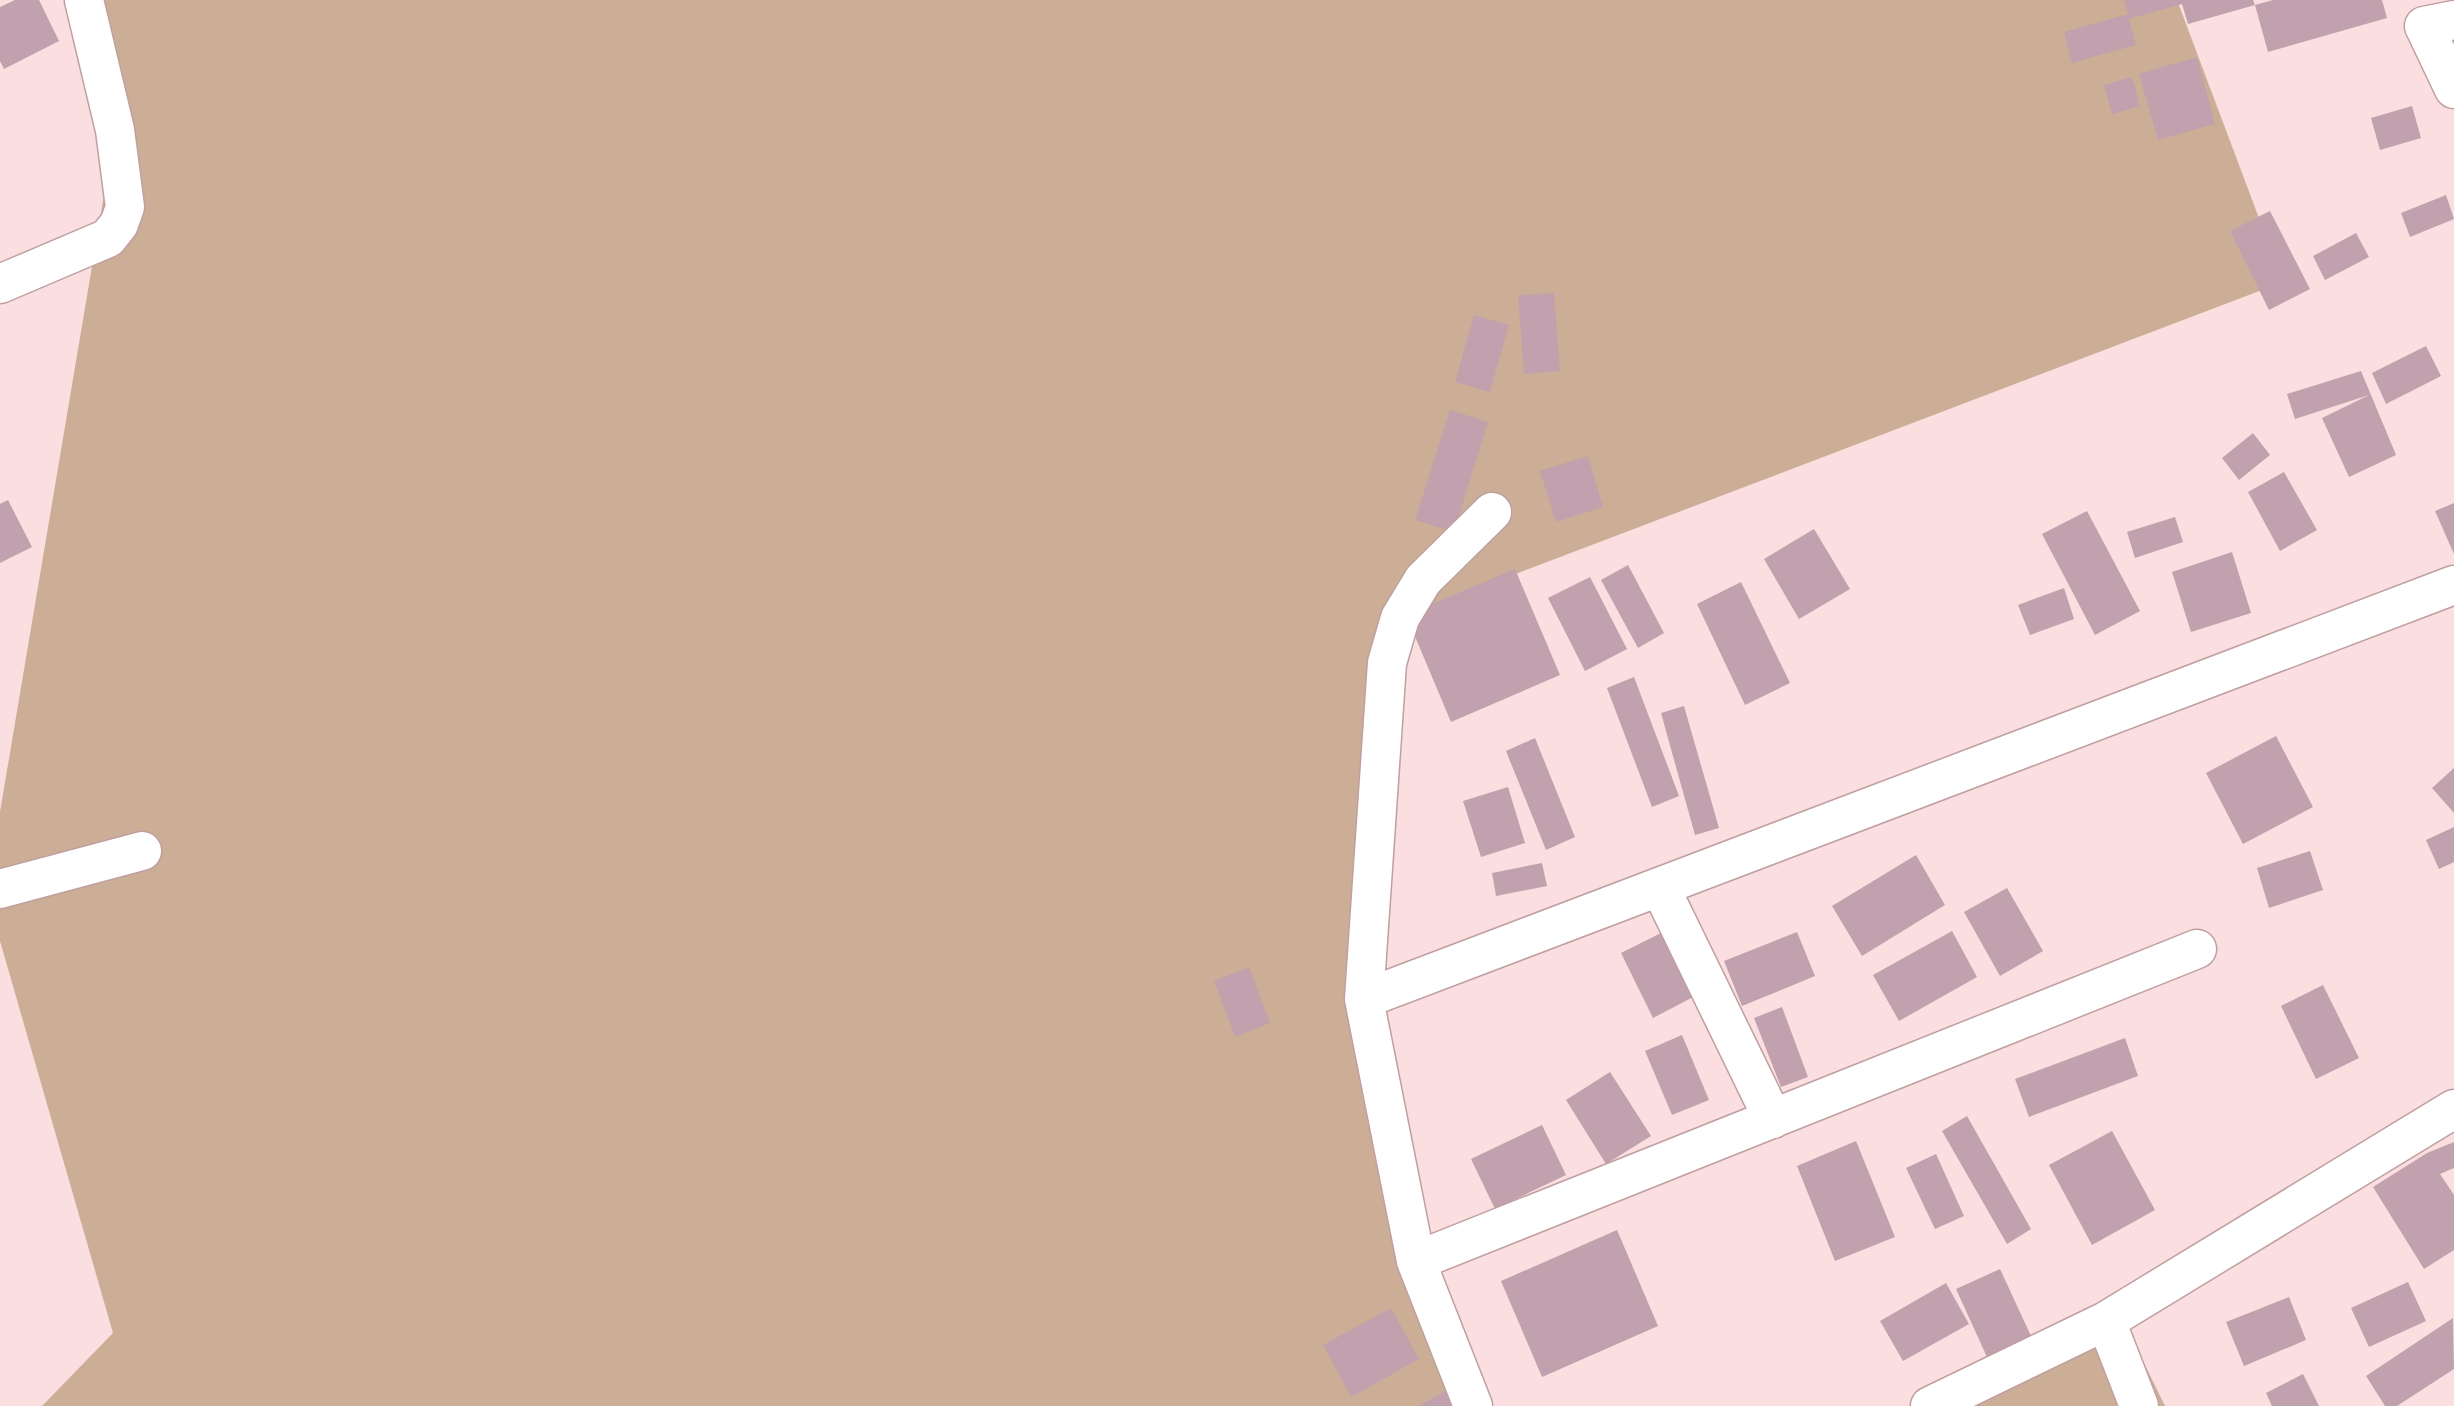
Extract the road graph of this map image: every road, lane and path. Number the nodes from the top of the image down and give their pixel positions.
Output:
1 (84, 0) edge
2 (2430, 16) edge
3 (2454, 89) edge
4 (0, 284) edge
5 (1492, 512) dead end
6 (2454, 586) edge
7 (142, 851) dead end
8 (1660, 886) junction
9 (0, 890) edge
10 (2197, 949) dead end
11 (1364, 1000) junction
12 (2454, 1109) edge
13 (1773, 1119) junction
14 (1416, 1262) junction
15 (2106, 1321) junction
16 (1472, 1406) edge
17 (1930, 1406) edge
18 (2138, 1406) edge

1 - 4 street
2 - 3 street
5 - 11 street
6 - 8 street
7 - 9 street
8 - 11 street
8 - 13 street
10 - 13 street
11 - 14 street
12 - 15 street
13 - 14 street
14 - 16 street
15 - 17 street
15 - 18 street

